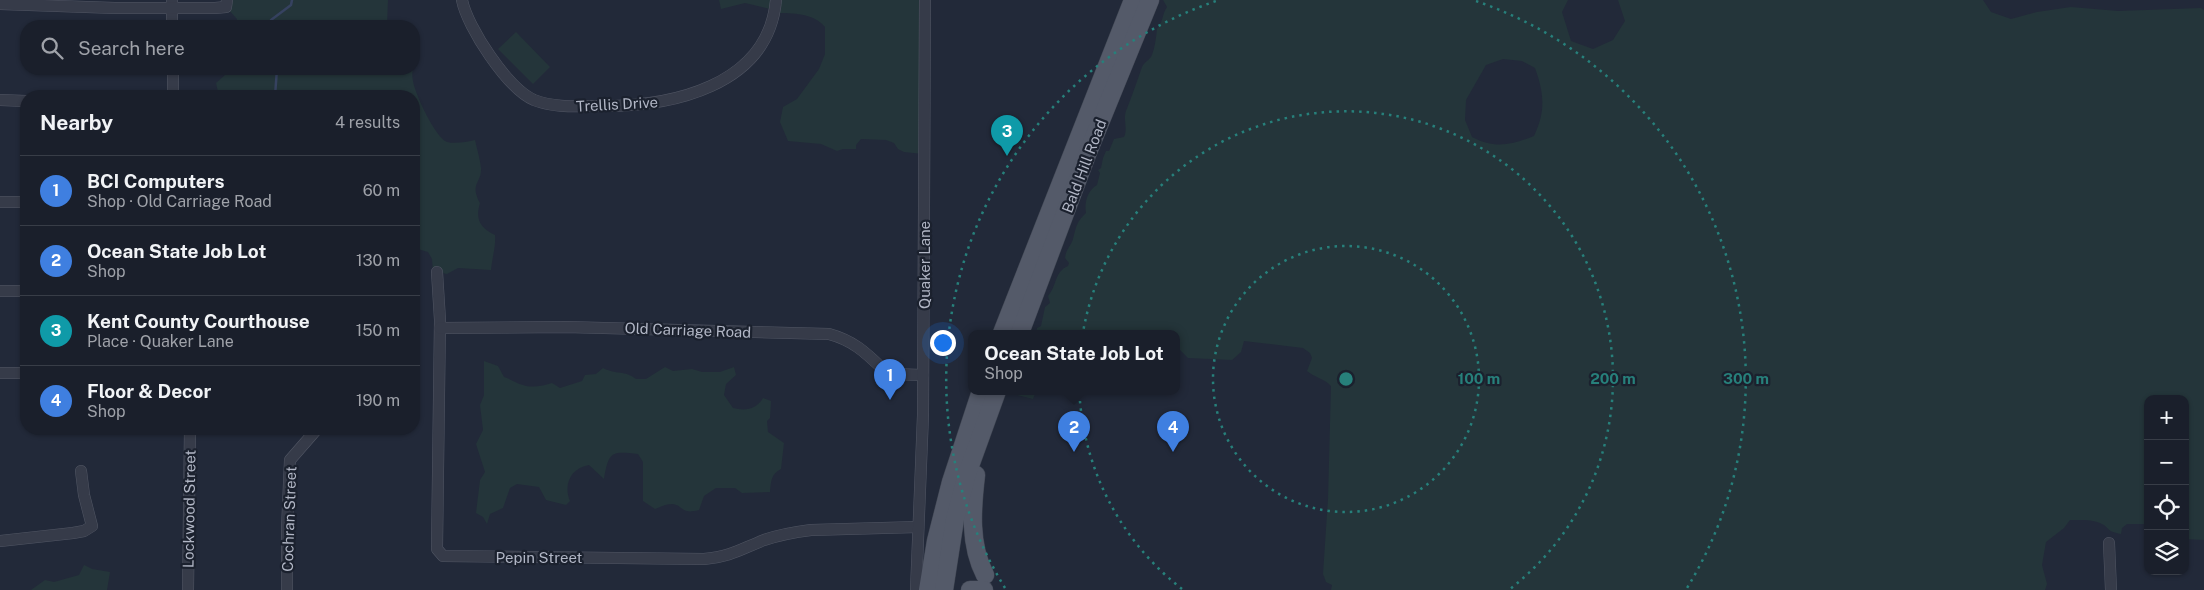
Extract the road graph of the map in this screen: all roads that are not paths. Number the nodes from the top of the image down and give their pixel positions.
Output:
1 (462, 0) edge
2 (776, 0) edge
3 (925, 0) edge
4 (1123, 0) edge
5 (1133, 0) edge
6 (1150, 0) edge
7 (226, 3) edge
8 (0, 4) edge
9 (172, 4) edge
10 (172, 20) edge
11 (1110, 59) junction
12 (173, 75) edge
13 (173, 90) edge
14 (0, 100) edge
15 (20, 101) edge
16 (0, 202) edge
17 (20, 202) edge
18 (436, 272) dead end
19 (0, 291) edge
20 (20, 291) edge
21 (440, 328) junction
22 (1003, 330) edge
23 (1021, 330) edge
24 (0, 373) edge
25 (20, 373) edge
26 (923, 375) junction
27 (980, 395) edge
28 (995, 395) edge
29 (190, 435) edge
30 (312, 435) edge
31 (980, 435) junction
32 (81, 471) dead end
33 (918, 527) junction
34 (0, 540) edge
35 (2109, 543) dead end
36 (984, 582) edge
37 (188, 590) edge
38 (287, 590) edge
39 (916, 590) edge
40 (928, 590) edge
41 (944, 590) edge
42 (970, 590) edge
43 (2111, 590) edge

1 - 2 street, Trellis Drive
3 - 26 street, Quaker Lane
4 - 11 main road
5 - 11 main road
6 - 23 main road, Bald Hill Road
7 - 9 street
8 - 9 street
9 - 10 street
11 - 22 main road
12 - 13 street
14 - 15 street
16 - 17 street
18 - 21 street, Pepin Street
19 - 20 street
21 - 26 street, Old Carriage Road
21 - 33 street, Pepin Street
24 - 25 street
26 - 33 street, Quaker Lane
27 - 40 main road
28 - 31 main road
29 - 37 street, Lockwood Street
30 - 38 street, Cochran Street
31 - 36 main road
31 - 41 main road
32 - 34 street
33 - 39 street, Quaker Lane
35 - 43 street
36 - 42 main road

